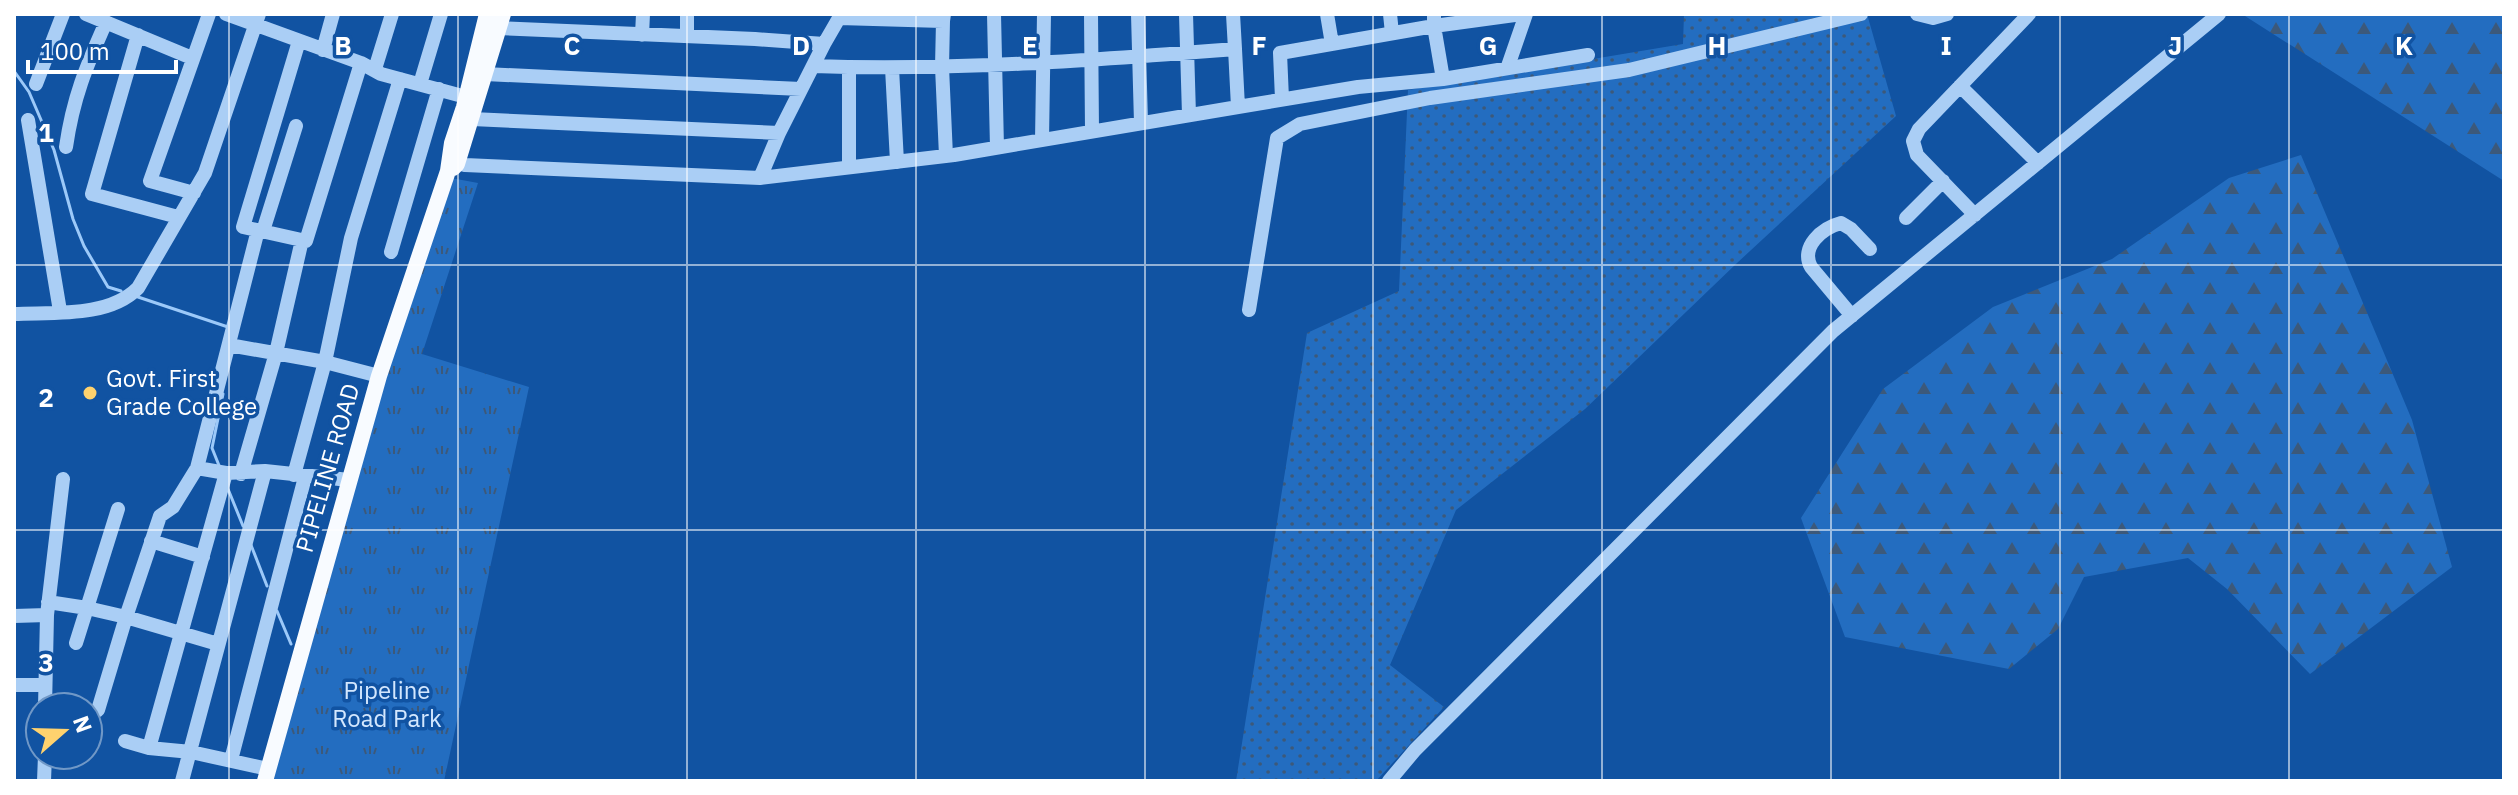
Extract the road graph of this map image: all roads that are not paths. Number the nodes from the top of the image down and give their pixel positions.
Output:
1 (63, 14) edge
2 (86, 14) edge
3 (209, 14) edge
4 (226, 14) edge
5 (333, 14) edge
6 (392, 14) edge
7 (441, 14) edge
8 (487, 14) edge
9 (643, 14) edge
10 (687, 14) edge
11 (994, 14) edge
12 (1044, 14) edge
13 (1091, 14) edge
14 (1138, 14) edge
15 (1186, 14) edge
16 (1233, 14) edge
17 (1327, 14) edge
18 (1390, 14) edge
19 (1524, 14) edge
20 (1861, 14) edge
21 (1917, 14) edge
22 (1947, 14) edge
23 (2029, 14) edge
24 (2219, 14) edge
25 (840, 16) edge
26 (944, 18) edge
27 (257, 20) edge
28 (1434, 20) edge
29 (500, 21) edge
30 (106, 22) junction
31 (1392, 33) junction
32 (138, 35) junction
33 (642, 35) junction
34 (687, 36) junction
35 (299, 41) junction
36 (824, 44) junction
37 (1332, 44) junction
38 (1235, 49) junction
39 (323, 50) junction
40 (1186, 53) junction
41 (1588, 55) dead end
42 (1138, 57) junction
43 (192, 58) junction
44 (1090, 61) junction
45 (1045, 63) junction
46 (368, 66) junction
47 (813, 66) junction
48 (993, 66) junction
49 (1508, 66) junction
50 (849, 67) junction
51 (942, 67) junction
52 (892, 68) junction
53 (485, 74) junction
54 (400, 79) junction
55 (1443, 79) junction
56 (36, 84) dead end
57 (420, 84) junction
58 (1960, 86) junction
59 (439, 89) junction
60 (801, 89) junction
61 (466, 97) junction
62 (1282, 99) junction
63 (1238, 107) junction
64 (1189, 115) junction
65 (472, 119) junction
66 (28, 120) dead end
67 (1141, 123) junction
68 (296, 126) dead end
69 (1092, 131) junction
70 (779, 133) junction
71 (1042, 140) junction
72 (66, 147) dead end
73 (997, 148) junction
74 (946, 156) junction
75 (897, 162) junction
76 (2038, 163) junction
77 (451, 165) junction
78 (849, 167) junction
79 (760, 178) junction
80 (1943, 181) junction
81 (194, 193) junction
82 (1975, 215) junction
83 (178, 217) junction
84 (1906, 218) dead end
85 (260, 230) junction
86 (302, 240) junction
87 (1870, 249) dead end
88 (391, 252) dead end
89 (1249, 310) dead end
90 (60, 311) junction
91 (14, 314) edge
92 (1852, 316) junction
93 (232, 334) junction
94 (276, 353) junction
95 (325, 362) junction
96 (379, 376) junction
97 (197, 468) junction
98 (265, 471) junction
99 (222, 473) junction
100 (241, 474) junction
101 (300, 476) junction
102 (63, 479) dead end
103 (349, 480) junction
104 (118, 509) dead end
105 (151, 541) junction
106 (203, 557) junction
107 (87, 608) junction
108 (48, 609) junction
109 (14, 616) edge
110 (126, 617) junction
111 (183, 633) junction
112 (76, 643) dead end
113 (218, 644) junction
114 (14, 685) edge
115 (45, 685) junction
116 (45, 691) edge
117 (104, 691) edge
118 (125, 741) dead end
119 (149, 748) junction
120 (191, 752) junction
121 (231, 760) junction
122 (266, 775) edge
123 (182, 781) edge
124 (1389, 781) edge

1 - 56 street
2 - 30 street
3 - 43 street
4 - 27 street
5 - 39 street
6 - 46 street
7 - 57 street
8 - 61 main road, PIPELINE ROAD
9 - 33 street
10 - 34 street
11 - 48 street
12 - 45 street
13 - 44 street
14 - 42 street
15 - 40 street
16 - 38 street
17 - 37 street
18 - 31 street
19 - 28 street
19 - 49 street
20 - 89 street
21 - 22 street
23 - 58 street
24 - 76 street
25 - 26 street
25 - 36 street
26 - 51 street
27 - 35 street
27 - 81 street
28 - 31 street
28 - 55 street
29 - 33 street
29 - 53 main road, PIPELINE ROAD
30 - 32 street
30 - 72 street
31 - 37 street
32 - 43 street
32 - 83 street
33 - 34 street
34 - 36 street
35 - 39 street
35 - 85 street
36 - 47 street
37 - 62 street
38 - 40 street
38 - 63 street
39 - 46 street
40 - 42 street
40 - 64 street
41 - 49 street
42 - 44 street
42 - 67 street
43 - 81 street
44 - 45 street
44 - 69 street
45 - 48 street
45 - 71 street
46 - 54 street
46 - 86 street
47 - 50 street
47 - 60 street
48 - 51 street
48 - 73 street
49 - 55 street
50 - 52 street
50 - 78 street
51 - 52 street
51 - 74 street
52 - 75 street
53 - 60 street
53 - 65 main road, PIPELINE ROAD
54 - 57 street
54 - 95 street
55 - 62 street
57 - 59 street
58 - 76 street
58 - 80 street
59 - 61 street
59 - 88 street
60 - 70 street
61 - 77 main road, PIPELINE ROAD
62 - 63 street
63 - 64 street
64 - 67 street
65 - 70 street
65 - 77 main road, PIPELINE ROAD
66 - 90 street
67 - 69 street
68 - 85 street
69 - 71 street
70 - 79 street
71 - 73 street
73 - 74 street
74 - 75 street
75 - 78 street
76 - 82 street
77 - 79 street
77 - 96 main road, PIPELINE ROAD
78 - 79 street
80 - 82 street
80 - 84 street
81 - 83 street
82 - 92 street
83 - 90 street
85 - 86 street
85 - 93 street
86 - 94 street
87 - 92 street
90 - 91 street
92 - 124 street
93 - 94 street
93 - 97 street
94 - 95 street
94 - 100 street
95 - 96 street
95 - 101 street
96 - 103 main road, PIPELINE ROAD
97 - 99 street
97 - 105 street
98 - 100 street
98 - 101 street
98 - 113 street
99 - 100 street
99 - 106 street
101 - 103 street
101 - 121 street
102 - 108 street
103 - 122 main road, PIPELINE ROAD
104 - 107 street
105 - 106 street
105 - 110 street
106 - 111 street
107 - 108 street
107 - 110 street
107 - 112 street
108 - 109 street
108 - 115 street
110 - 111 street
110 - 117 street
111 - 113 street
111 - 119 street
113 - 120 street
114 - 115 street
115 - 116 street
118 - 119 street
119 - 120 street
120 - 121 street
120 - 123 street
121 - 122 street

